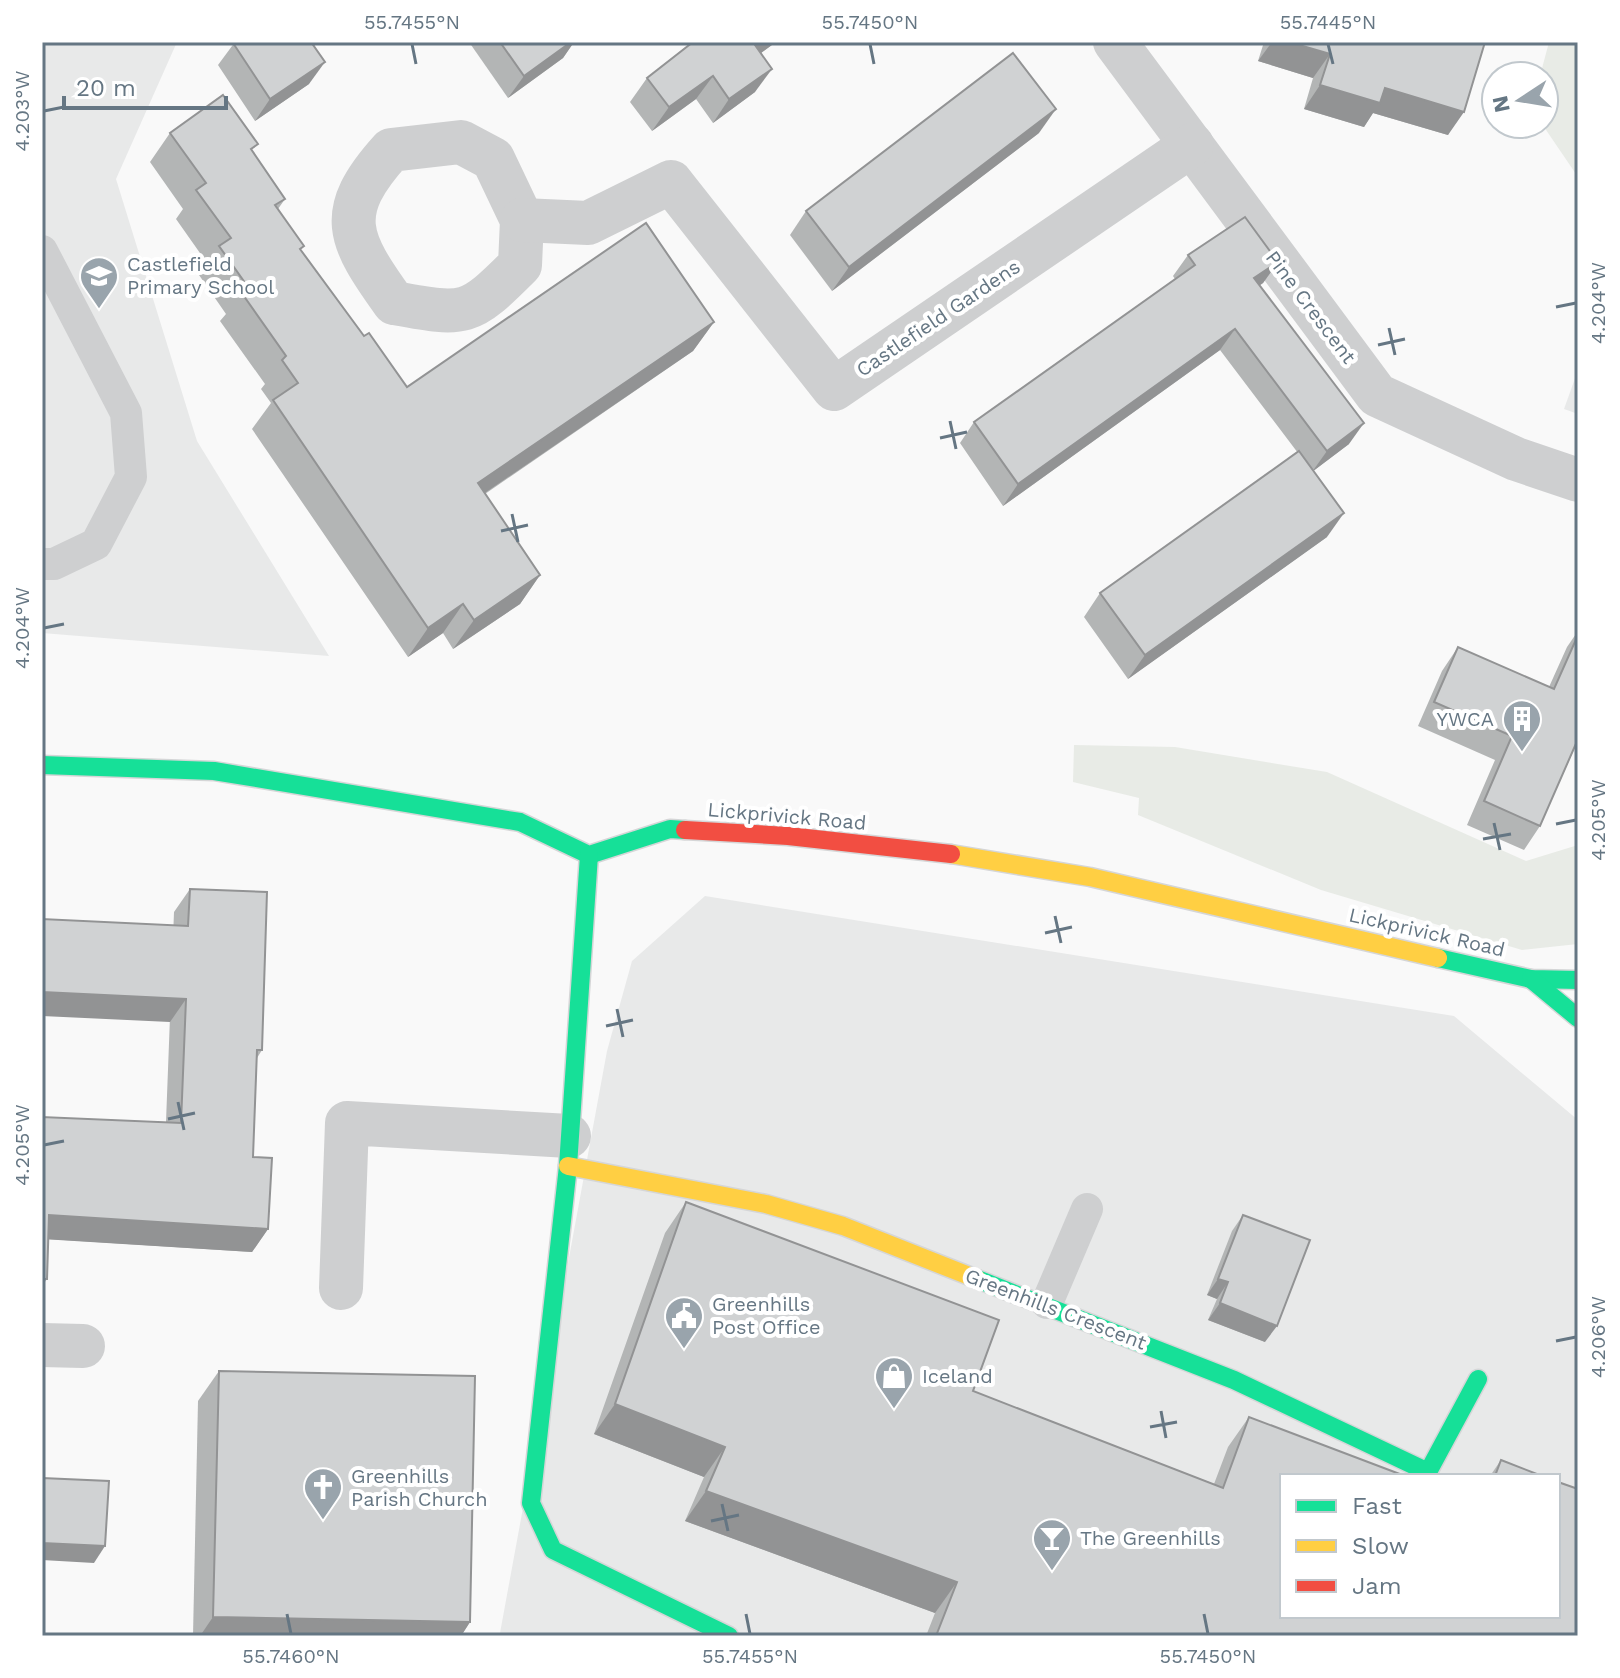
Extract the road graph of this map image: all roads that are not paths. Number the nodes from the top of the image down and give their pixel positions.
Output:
1 (1115, 42) edge
2 (1192, 145) junction
3 (522, 220) dead end
4 (42, 251) edge
5 (1578, 480) edge
6 (42, 564) edge
7 (42, 765) edge
8 (589, 855) junction
9 (1531, 979) junction
10 (1578, 980) edge
11 (1578, 1018) edge
12 (568, 1151) junction
13 (1087, 1209) dead end
14 (341, 1288) dead end
15 (1047, 1303) junction
16 (1478, 1379) dead end
17 (729, 1636) edge

1 - 2 street, Pine Crescent
2 - 3 street, Castlefield Gardens
2 - 5 street, Pine Crescent
4 - 6 lane
7 - 8 street
8 - 9 street, Lickprivick Road
8 - 12 street
9 - 10 street, Lickprivick Road
9 - 11 street, Lickprivick Road
12 - 14 street, Greenhills Crescent
12 - 15 street, Greenhills Crescent
12 - 17 street
13 - 15 lane
15 - 16 street, Greenhills Crescent

